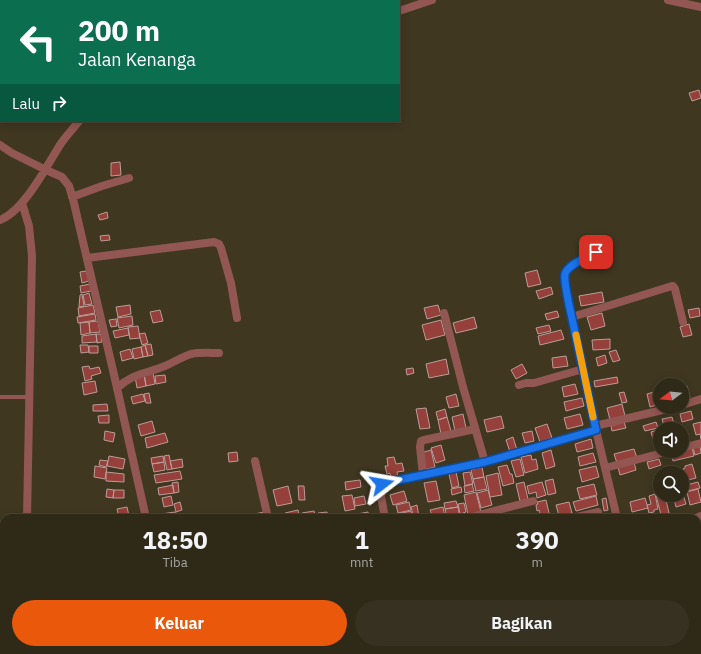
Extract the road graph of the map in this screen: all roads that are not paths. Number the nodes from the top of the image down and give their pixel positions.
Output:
1 (432, 0) edge
2 (668, 0) edge
3 (701, 7) edge
4 (400, 11) edge
5 (78, 122) edge
6 (0, 145) edge
7 (46, 170) junction
8 (129, 178) dead end
9 (72, 197) junction
10 (22, 203) junction
11 (0, 220) edge
12 (596, 252) dead end
13 (86, 258) junction
14 (444, 313) dead end
15 (572, 317) junction
16 (237, 318) dead end
17 (683, 322) dead end
18 (219, 353) dead end
19 (583, 369) junction
20 (519, 385) dead end
21 (117, 388) junction
22 (0, 397) edge
23 (30, 397) junction
24 (701, 399) edge
25 (689, 403) edge
26 (653, 413) edge
27 (595, 428) junction
28 (475, 429) junction
29 (701, 443) edge
30 (689, 446) edge
31 (653, 455) edge
32 (255, 461) dead end
33 (485, 462) junction
34 (605, 468) junction
35 (422, 475) junction
36 (533, 501) dead end
37 (598, 512) dead end
38 (27, 514) edge
39 (145, 514) edge
40 (267, 514) edge
41 (384, 514) edge
42 (483, 514) edge
43 (590, 514) edge
44 (616, 514) edge

1 - 4 street
2 - 3 street
5 - 7 street
6 - 7 street
7 - 9 street
7 - 10 street
8 - 9 street
9 - 13 street
10 - 11 street
10 - 23 street
12 - 15 street
13 - 16 street
13 - 21 street
14 - 28 street
15 - 17 street
15 - 19 street
18 - 21 street
19 - 20 street
19 - 27 street
21 - 39 street
22 - 23 lane
23 - 38 street
24 - 25 street
26 - 27 street
27 - 33 street
27 - 34 street
28 - 33 street
28 - 35 street
29 - 30 street
31 - 34 street
32 - 40 street
33 - 35 street
34 - 44 street
35 - 41 street
36 - 42 street
37 - 43 street

